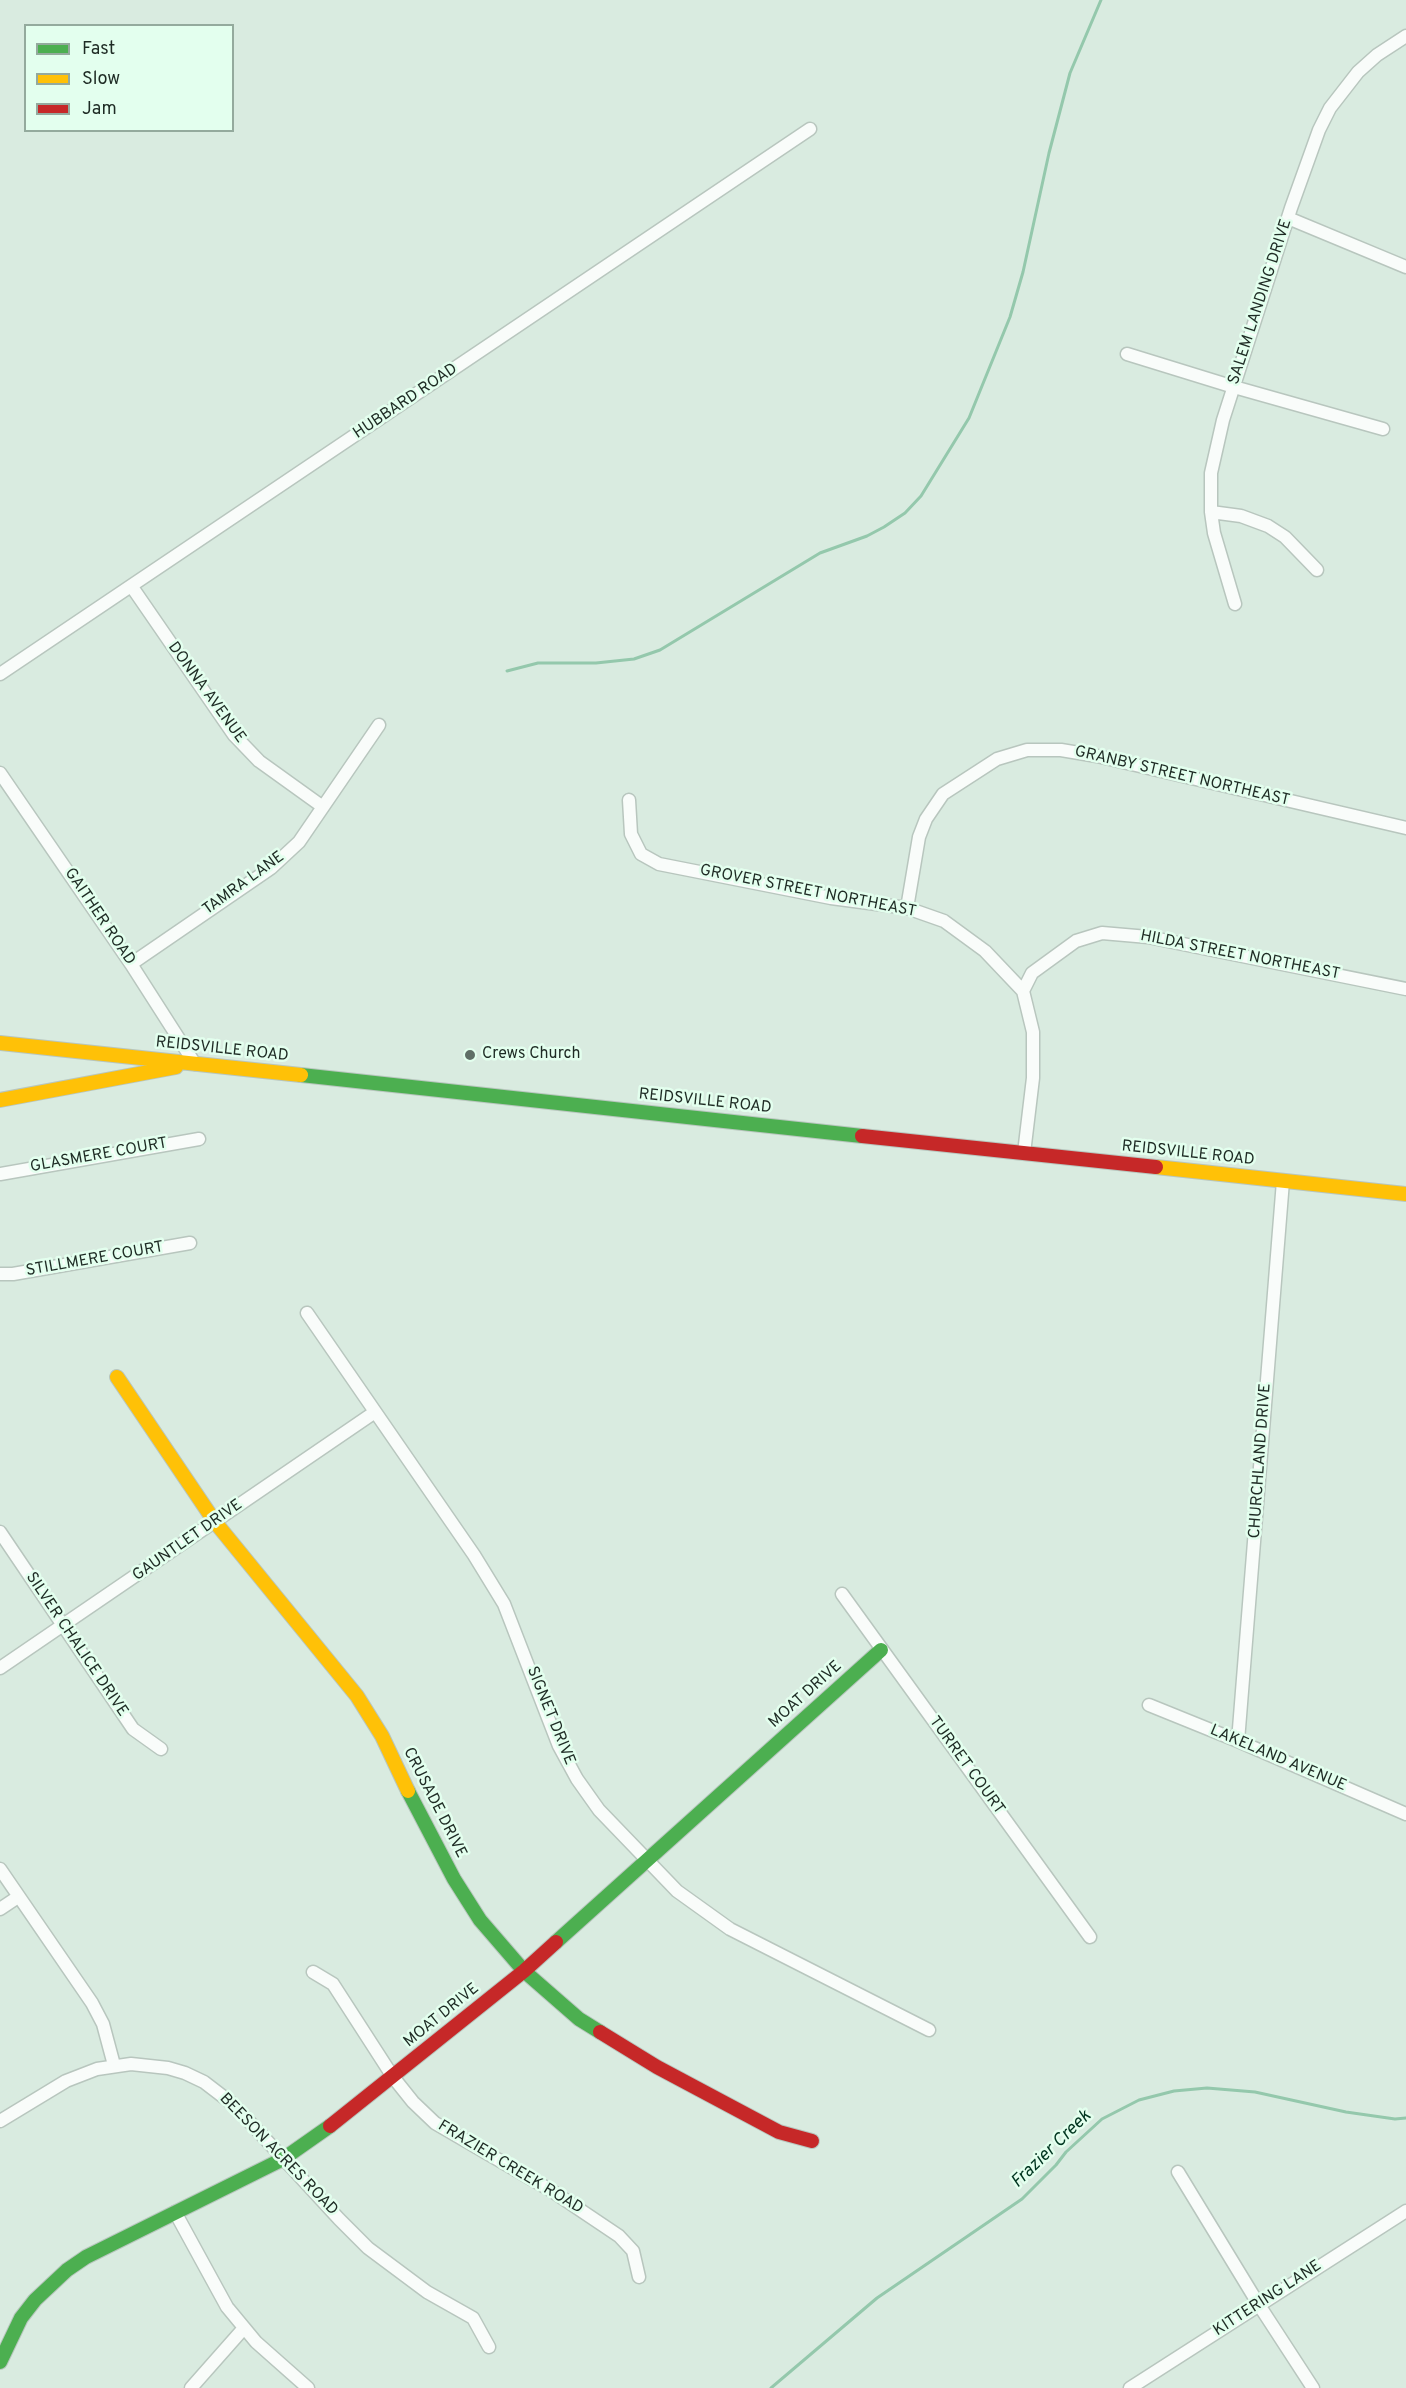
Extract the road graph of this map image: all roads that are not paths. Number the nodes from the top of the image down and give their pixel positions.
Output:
1 (1406, 36) edge
2 (810, 129) dead end
3 (1288, 218) junction
4 (1406, 267) edge
5 (1127, 354) dead end
6 (1234, 387) junction
7 (1383, 429) dead end
8 (1211, 512) junction
9 (1317, 570) dead end
10 (132, 587) junction
11 (1235, 604) dead end
12 (0, 674) edge
13 (379, 725) dead end
14 (0, 773) edge
15 (629, 800) dead end
16 (323, 807) junction
17 (1406, 828) edge
18 (907, 908) junction
19 (132, 964) junction
20 (1406, 989) edge
21 (1023, 991) junction
22 (0, 1043) edge
23 (195, 1064) junction
24 (0, 1100) edge
25 (199, 1139) dead end
26 (1024, 1153) junction
27 (0, 1174) edge
28 (1283, 1180) junction
29 (1406, 1194) edge
30 (190, 1243) dead end
31 (0, 1274) edge
32 (308, 1313) dead end
33 (117, 1377) dead end
34 (375, 1412) junction
35 (215, 1522) junction
36 (0, 1532) edge
37 (842, 1593) dead end
38 (63, 1627) junction
39 (881, 1650) junction
40 (0, 1668) edge
41 (1149, 1705) dead end
42 (1238, 1741) junction
43 (161, 1749) dead end
44 (1406, 1814) edge
45 (646, 1859) junction
46 (0, 1869) edge
47 (18, 1897) junction
48 (0, 1909) edge
49 (1090, 1937) dead end
50 (524, 1971) junction
51 (313, 1972) dead end
52 (929, 2030) dead end
53 (114, 2065) junction
54 (393, 2077) junction
55 (0, 2121) edge
56 (812, 2141) dead end
57 (283, 2159) junction
58 (1178, 2172) dead end
59 (1406, 2211) edge
60 (175, 2212) junction
61 (639, 2277) dead end
62 (1258, 2305) junction
63 (243, 2328) junction
64 (489, 2347) dead end
65 (0, 2362) edge
66 (191, 2388) edge
67 (308, 2388) edge
68 (1130, 2388) edge
69 (1313, 2388) edge

1 - 3 street, SALEM LANDING DRIVE
2 - 10 street, HUBBARD ROAD
3 - 4 street
3 - 6 street, SALEM LANDING DRIVE
5 - 6 street
6 - 7 street
6 - 8 street, SALEM LANDING DRIVE
8 - 9 street
8 - 11 street, SALEM LANDING DRIVE
10 - 12 street, HUBBARD ROAD
10 - 16 street, DONNA AVENUE
13 - 16 street, TAMRA LANE
14 - 19 street, GAITHER ROAD
15 - 18 street, GROVER STREET NORTHEAST
16 - 19 street, TAMRA LANE
17 - 18 street, GRANBY STREET NORTHEAST
18 - 21 street, GROVER STREET NORTHEAST
19 - 23 street, GAITHER ROAD
20 - 21 street, HILDA STREET NORTHEAST
21 - 26 street
22 - 23 main road, REIDSVILLE ROAD
23 - 24 main road
23 - 26 main road, REIDSVILLE ROAD
25 - 27 street, GLASMERE COURT
26 - 28 main road, REIDSVILLE ROAD
28 - 29 main road, REIDSVILLE ROAD
28 - 42 street, CHURCHLAND DRIVE
30 - 31 street, STILLMERE COURT
32 - 34 street, SIGNET DRIVE
33 - 35 main road, CRUSADE DRIVE
34 - 35 street, GAUNTLET DRIVE
34 - 45 street, SIGNET DRIVE
35 - 38 street, GAUNTLET DRIVE
35 - 50 main road, CRUSADE DRIVE
36 - 38 street, SILVER CHALICE DRIVE
37 - 39 street, TURRET COURT
38 - 40 street, GAUNTLET DRIVE
38 - 43 street, SILVER CHALICE DRIVE
39 - 45 main road, MOAT DRIVE
39 - 49 street, TURRET COURT
41 - 42 street, LAKELAND AVENUE
42 - 44 street, LAKELAND AVENUE
45 - 50 main road, MOAT DRIVE
45 - 52 street, SIGNET DRIVE
46 - 47 street
47 - 48 street
47 - 53 street
50 - 54 main road, MOAT DRIVE
50 - 56 main road, CRUSADE DRIVE
51 - 54 street, FRAZIER CREEK ROAD
53 - 55 street, BEESON ACRES ROAD
53 - 57 street, BEESON ACRES ROAD
54 - 57 main road, MOAT DRIVE
54 - 61 street, FRAZIER CREEK ROAD
57 - 60 main road, MOAT DRIVE
57 - 64 street, BEESON ACRES ROAD
58 - 62 street
59 - 62 street, KITTERING LANE
60 - 63 street
60 - 65 main road, MOAT DRIVE
62 - 68 street, KITTERING LANE
62 - 69 street
63 - 66 street
63 - 67 street

